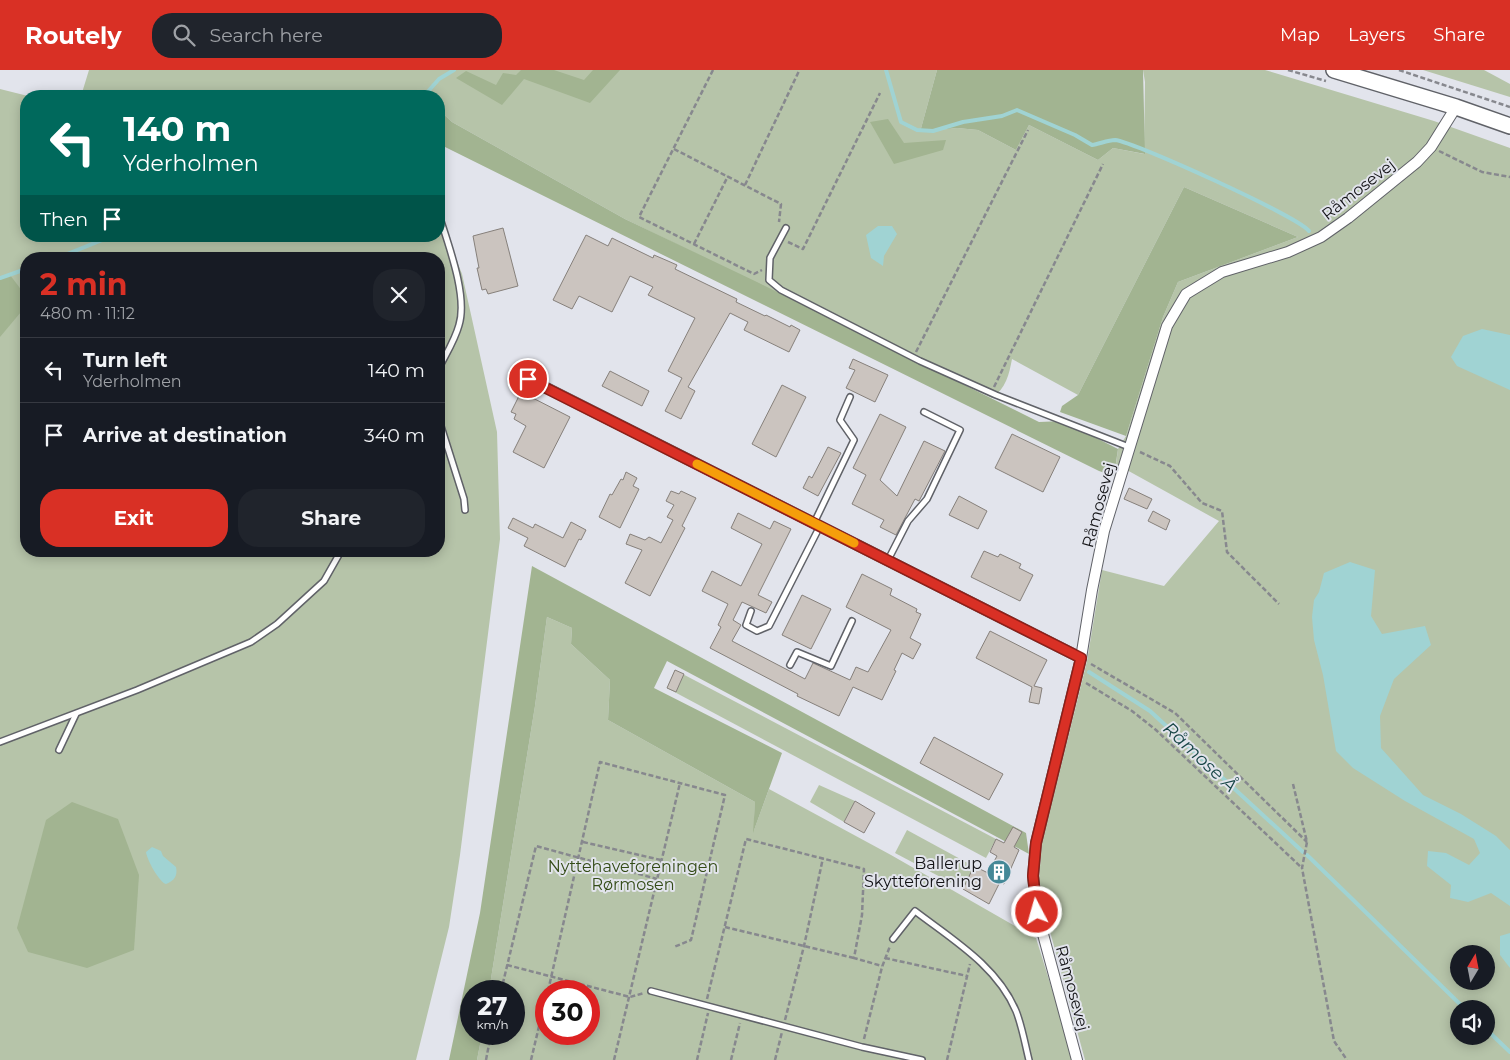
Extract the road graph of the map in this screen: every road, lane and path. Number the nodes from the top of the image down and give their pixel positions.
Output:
1 (714, 70) edge
2 (1334, 70) edge
3 (1399, 70) edge
4 (800, 71) edge
5 (880, 93) dead end
6 (1456, 107) junction
7 (1510, 107) edge
8 (1510, 126) edge
9 (1028, 130) dead end
10 (1431, 147) junction
11 (674, 149) junction
12 (1103, 164) dead end
13 (728, 176) junction
14 (1510, 177) edge
15 (745, 185) junction
16 (786, 228) dead end
17 (445, 238) edge
18 (780, 239) junction
19 (694, 244) junction
20 (770, 266) junction
21 (445, 356) edge
22 (913, 357) junction
23 (519, 374) dead end
24 (992, 392) junction
25 (850, 397) dead end
26 (924, 412) dead end
27 (445, 439) edge
28 (1129, 447) junction
29 (465, 510) dead end
30 (817, 524) junction
31 (338, 557) edge
32 (888, 560) junction
33 (1279, 604) dead end
34 (751, 611) dead end
35 (852, 621) dead end
36 (1081, 658) junction
37 (790, 665) dead end
38 (76, 714) junction
39 (0, 742) edge
40 (59, 750) dead end
41 (680, 783) junction
42 (1292, 784) dead end
43 (583, 842) junction
44 (1307, 842) junction
45 (579, 857) junction
46 (823, 858) junction
47 (661, 860) junction
48 (1302, 868) junction
49 (657, 879) junction
50 (725, 927) junction
51 (892, 939) joint
52 (804, 946) junction
53 (674, 947) dead end
54 (973, 955) junction
55 (854, 958) junction
56 (885, 958) junction
57 (507, 964) junction
58 (882, 966) junction
59 (552, 975) junction
60 (967, 976) junction
61 (503, 980) edge
62 (551, 980) edge
63 (651, 991) joint
64 (630, 997) junction
65 (708, 1006) junction
66 (742, 1015) junction
67 (783, 1026) junction
68 (535, 1043) edge
69 (489, 1045) edge
70 (862, 1047) junction
71 (486, 1060) edge
72 (531, 1060) edge
73 (614, 1060) edge
74 (697, 1060) edge
75 (730, 1060) edge
76 (775, 1060) edge
77 (922, 1060) edge
78 (947, 1060) edge
79 (1029, 1060) edge
80 (1077, 1060) edge
81 (1347, 1060) edge

1 - 11 path
2 - 6 street
3 - 7 path
4 - 15 path
5 - 18 path
6 - 8 street
6 - 10 street, Råmosevej
9 - 22 path
10 - 14 path
10 - 28 street, Råmosevej
11 - 13 path
11 - 19 path
12 - 24 path
13 - 15 path
13 - 19 path
15 - 18 path
16 - 18 lane
17 - 21 lane
18 - 20 lane
19 - 20 path
20 - 22 lane
22 - 24 lane
23 - 30 street
24 - 28 lane
25 - 30 lane
26 - 32 lane
27 - 29 lane
28 - 33 path
28 - 36 street, Råmosevej
30 - 32 street
30 - 34 lane
31 - 38 lane
32 - 36 street
35 - 37 lane
36 - 44 path
36 - 48 path
36 - 80 street, Råmosevej
38 - 39 lane
38 - 40 lane
41 - 43 path
41 - 47 path
41 - 53 path
42 - 44 path
43 - 45 path
43 - 47 path
44 - 48 path
45 - 49 path
45 - 57 path
45 - 59 path
46 - 50 path
46 - 52 path
46 - 55 path
47 - 49 path
48 - 81 path
49 - 64 path
50 - 52 path
50 - 65 path
51 - 54 lane
51 - 56 path
52 - 55 path
52 - 67 path
54 - 60 path
54 - 79 lane
55 - 58 path
56 - 58 path
56 - 60 path
57 - 59 path
57 - 61 path
58 - 70 path
59 - 62 path
59 - 64 path
60 - 78 path
63 - 64 path
63 - 65 lane
64 - 73 path
65 - 66 lane
65 - 74 path
66 - 67 lane
66 - 75 path
67 - 70 lane
67 - 76 path
68 - 72 path
69 - 71 path
70 - 77 lane

